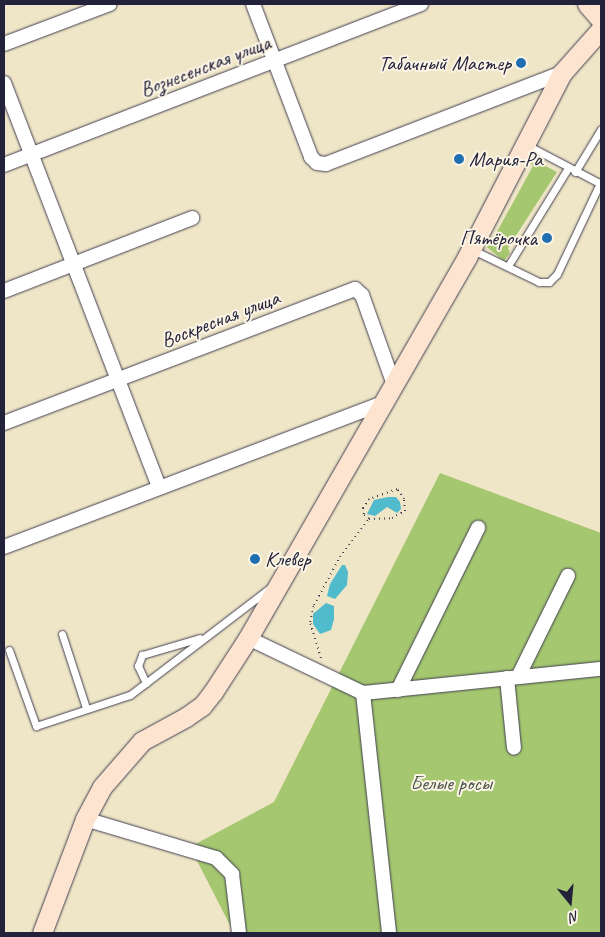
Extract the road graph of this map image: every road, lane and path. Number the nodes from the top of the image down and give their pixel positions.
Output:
1 (110, 4) edge
2 (253, 4) edge
3 (421, 4) edge
4 (587, 4) edge
5 (601, 20) edge
6 (601, 30) edge
7 (4, 44) edge
8 (275, 60) junction
9 (562, 73) junction
10 (4, 83) edge
11 (601, 129) edge
12 (527, 145) junction
13 (32, 154) junction
14 (4, 165) edge
15 (568, 168) junction
16 (576, 172) junction
17 (600, 183) edge
18 (192, 218) dead end
19 (471, 249) junction
20 (73, 264) junction
21 (508, 266) junction
22 (4, 291) edge
23 (118, 380) junction
24 (393, 382) junction
25 (380, 404) junction
26 (4, 423) edge
27 (159, 487) junction
28 (369, 519) junction
29 (478, 528) dead end
30 (4, 547) edge
31 (568, 576) dead end
32 (280, 580) junction
33 (62, 634) dead end
34 (202, 637) junction
35 (248, 638) junction
36 (9, 650) dead end
37 (601, 668) edge
38 (329, 677) junction
39 (513, 678) junction
40 (146, 683) junction
41 (398, 690) junction
42 (363, 693) junction
43 (86, 708) junction
44 (514, 748) dead end
45 (85, 819) junction
46 (42, 933) edge
47 (239, 933) edge
48 (389, 933) edge

1 - 7 street
2 - 8 street
3 - 8 street, Вознесенская улица
4 - 5 street
6 - 9 street
8 - 9 street
8 - 13 street, Вознесенская улица
9 - 12 street
10 - 13 street
11 - 16 lane
12 - 15 lane
12 - 19 street
13 - 14 street, Вознесенская улица
13 - 20 street
15 - 16 lane
15 - 21 lane
16 - 17 lane
17 - 21 lane
18 - 20 street
19 - 21 lane
19 - 24 street
20 - 22 street
20 - 23 street
23 - 24 street, Воскресная улица
23 - 26 street, Воскресная улица
23 - 27 street
24 - 25 street
25 - 27 street
25 - 32 street
27 - 30 street
28 - 28 path
28 - 38 path
29 - 41 street
31 - 39 street
32 - 34 lane
32 - 35 street
33 - 43 lane
34 - 40 lane
34 - 40 lane
35 - 38 street
35 - 45 street
36 - 43 lane
37 - 39 street
38 - 42 street
39 - 41 street
39 - 44 street
40 - 43 lane
41 - 42 street
42 - 48 street
45 - 46 street
45 - 47 street

